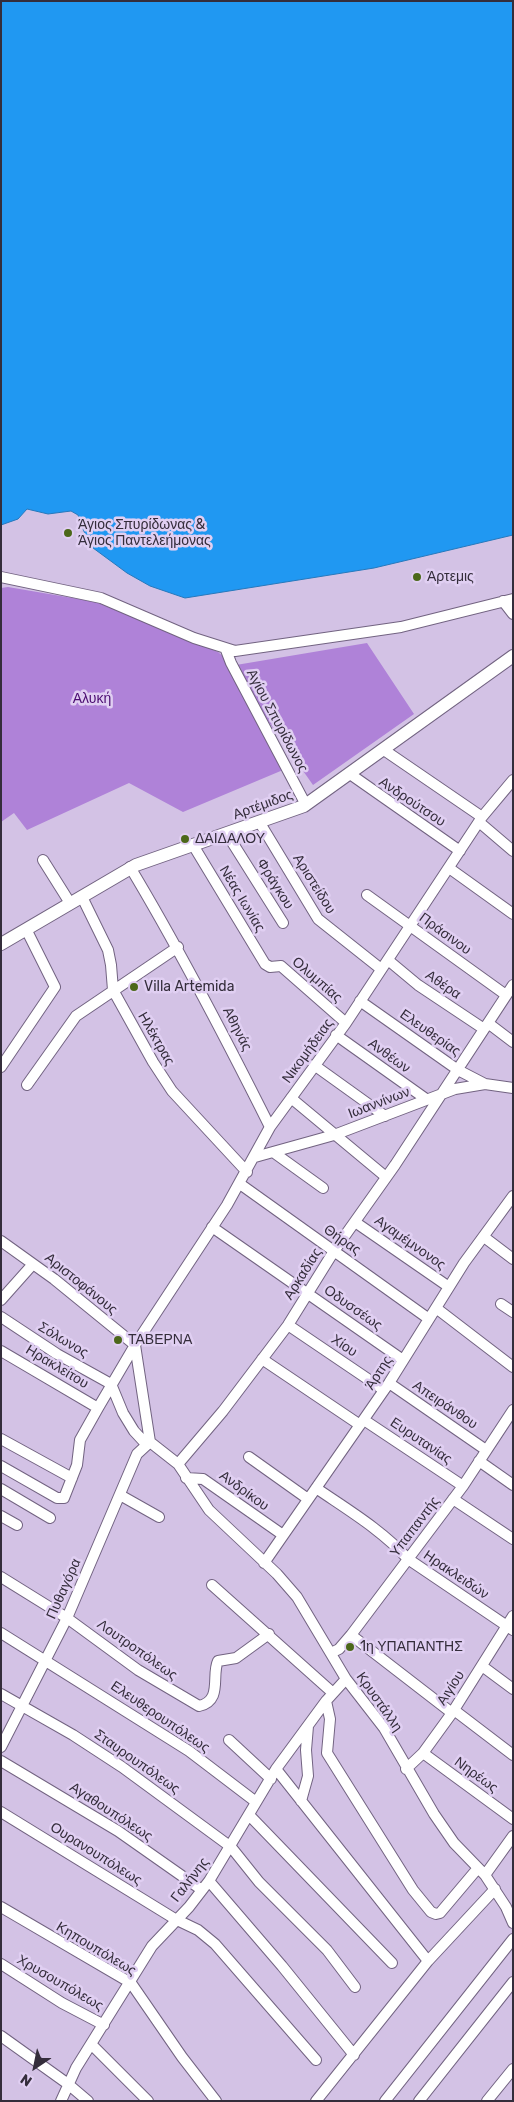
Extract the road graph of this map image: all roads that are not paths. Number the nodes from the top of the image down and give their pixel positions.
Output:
1 (1, 577) edge
2 (508, 600) edge
3 (513, 614) edge
4 (226, 650) junction
5 (513, 656) edge
6 (384, 750) junction
7 (350, 774) junction
8 (513, 780) edge
9 (306, 805) junction
10 (480, 820) junction
11 (260, 823) junction
12 (227, 834) junction
13 (192, 845) junction
14 (460, 851) junction
15 (513, 851) edge
16 (43, 860) dead end
17 (130, 867) junction
18 (449, 868) junction
19 (367, 895) dead end
20 (82, 896) junction
21 (70, 903) junction
22 (513, 914) edge
23 (283, 923) dead end
24 (410, 926) junction
25 (27, 931) junction
26 (1, 944) edge
27 (178, 947) junction
28 (388, 960) junction
29 (268, 966) joint
30 (381, 969) junction
31 (513, 985) edge
32 (113, 990) junction
33 (506, 994) junction
34 (360, 1001) junction
35 (346, 1023) junction
36 (486, 1026) junction
37 (336, 1035) junction
38 (513, 1042) edge
39 (314, 1065) junction
40 (1, 1067) edge
41 (458, 1070) junction
42 (485, 1084) junction
43 (27, 1085) dead end
44 (513, 1088) edge
45 (442, 1092) junction
46 (291, 1098) junction
47 (426, 1100) junction
48 (385, 1116) junction
49 (270, 1127) junction
50 (334, 1135) junction
51 (273, 1152) junction
52 (255, 1157) junction
53 (247, 1172) junction
54 (386, 1177) junction
55 (240, 1184) junction
56 (323, 1188) dead end
57 (512, 1199) edge
58 (355, 1222) junction
59 (212, 1227) junction
60 (484, 1236) junction
61 (1, 1241) edge
62 (334, 1251) junction
63 (513, 1259) edge
64 (34, 1264) junction
65 (449, 1287) junction
66 (307, 1292) junction
67 (2, 1297) edge
68 (501, 1304) dead end
69 (436, 1308) junction
70 (513, 1312) edge
71 (1, 1317) edge
72 (429, 1319) junction
73 (288, 1324) junction
74 (135, 1345) junction
75 (1, 1351) edge
76 (262, 1359) junction
77 (403, 1360) junction
78 (513, 1367) edge
79 (111, 1384) junction
80 (386, 1386) junction
81 (98, 1408) junction
82 (512, 1413) edge
83 (362, 1422) junction
84 (1, 1439) edge
85 (148, 1443) junction
86 (486, 1450) junction
87 (249, 1457) dead end
88 (479, 1461) junction
89 (178, 1464) junction
90 (1, 1466) edge
91 (72, 1478) junction
92 (186, 1478) junction
93 (513, 1485) edge
94 (463, 1486) junction
95 (316, 1488) junction
96 (1, 1490) edge
97 (120, 1495) junction
98 (308, 1499) junction
99 (453, 1499) junction
100 (1, 1516) edge
101 (159, 1516) dead end
102 (50, 1518) dead end
103 (17, 1525) dead end
104 (283, 1536) junction
105 (513, 1538) edge
106 (408, 1558) junction
107 (264, 1563) junction
108 (1, 1577) edge
109 (212, 1585) dead end
110 (493, 1616) junction
111 (513, 1616) edge
112 (67, 1618) junction
113 (510, 1628) edge
114 (1, 1633) edge
115 (269, 1634) junction
116 (351, 1635) junction
117 (499, 1637) junction
118 (332, 1653) junction
119 (46, 1660) junction
120 (482, 1666) junction
121 (346, 1679) junction
122 (513, 1688) edge
123 (1, 1694) edge
124 (330, 1697) junction
125 (23, 1705) junction
126 (453, 1711) junction
127 (308, 1726) junction
128 (229, 1740) dead end
129 (1, 1747) edge
130 (423, 1753) junction
131 (513, 1755) edge
132 (1, 1761) edge
133 (406, 1769) junction
134 (276, 1770) junction
135 (271, 1779) junction
136 (302, 1801) junction
137 (256, 1802) junction
138 (1, 1812) edge
139 (248, 1815) junction
140 (513, 1819) edge
141 (513, 1836) edge
142 (231, 1847) junction
143 (482, 1872) junction
144 (209, 1881) junction
145 (495, 1889) junction
146 (202, 1890) junction
147 (1, 1907) edge
148 (175, 1919) junction
149 (513, 1923) edge
150 (513, 1940) edge
151 (428, 1961) junction
152 (392, 1963) dead end
153 (1, 1964) edge
154 (513, 1982) edge
155 (131, 1983) junction
156 (356, 1987) dead end
157 (104, 2024) junction
158 (1, 2036) edge
159 (92, 2045) junction
160 (354, 2055) junction
161 (316, 2060) dead end
162 (513, 2069) edge
163 (68, 2084) junction
164 (61, 2101) edge
165 (88, 2101) edge
166 (148, 2101) edge
167 (216, 2101) edge
168 (316, 2101) edge
169 (385, 2101) edge
170 (419, 2101) edge
171 (487, 2101) edge

1 - 4 street
2 - 3 street
2 - 4 street
4 - 9 street, Αγίου Σπυρίδωνος
5 - 6 main road, Αρτέμιδος
6 - 7 main road, Αρτέμιδος
6 - 10 street
7 - 9 main road, Αρτέμιδος
7 - 14 street, Ανδρούτσου
8 - 10 street, Νικομήδειας
9 - 11 main road, Αρτέμιδος
10 - 14 street, Νικομήδειας
10 - 15 street
11 - 12 main road, Αρτέμιδος
11 - 30 street, Αριστείδου
12 - 13 main road, Αρτέμιδος
12 - 23 street, Φράγκου
13 - 17 main road, Αρτέμιδος
13 - 29 street, Νέας Ιωνίας
14 - 18 street, Νικομήδειας
16 - 21 street
17 - 20 main road, Αρτέμιδος
17 - 27 street, Αθηνάς
18 - 22 street
18 - 24 street, Νικομήδειας
19 - 24 street, Πράσινου
20 - 21 main road, Αρτέμιδος
20 - 32 street, Ηλέκτρας
21 - 25 main road, Αρτέμιδος
24 - 28 street, Νικομήδειας
24 - 33 street, Πράσινου
25 - 26 main road, Αρτέμιδος
25 - 40 street
27 - 32 street
27 - 49 street, Αθηνάς
28 - 30 street, Νικομήδειας
28 - 36 street, Αθέρα
29 - 35 street, Ολυμπίας
30 - 34 street, Νικομήδειας
31 - 33 street
32 - 43 street
32 - 53 street, Ηλέκτρας
33 - 36 street
34 - 35 street, Νικομήδειας
34 - 41 street, Ελευθερίας
35 - 37 street, Νικομήδειας
36 - 38 street, Αθέρα
36 - 41 street
37 - 39 street, Νικομήδειας
37 - 47 street, Ανθέων
39 - 46 street, Νικομήδειας
39 - 48 street
41 - 42 street, Ελευθερίας
41 - 45 street, Αρκαδίας
42 - 44 street, Ιωαννίνων
42 - 45 street, Ιωαννίνων
45 - 47 street, Ιωαννίνων
45 - 54 street, Αρκαδίας
46 - 49 street, Νικομήδειας
46 - 50 street
47 - 48 street, Ιωαννίνων
48 - 50 street, Ιωαννίνων
49 - 52 street, Νικομήδειας
50 - 51 street, Ιωαννίνων
50 - 54 street
51 - 52 street, Ιωαννίνων
51 - 56 street
52 - 53 street, Νικομήδειας
53 - 55 street, Νικομήδειας
54 - 58 street, Αρκαδίας
55 - 59 street, Νικομήδειας
55 - 62 street, Θήρας
57 - 60 street, Άρτης
58 - 62 street, Αρκαδίας
58 - 65 street, Αγαμέμνονος
59 - 66 street, Οδυσσέως
59 - 74 street, Νικομήδειας
60 - 63 street
60 - 65 street, Άρτης
61 - 64 street, Αριστοφάνους
62 - 66 street, Αρκαδίας
62 - 72 street, Θήρας
64 - 67 street
64 - 74 street, Αριστοφάνους
65 - 69 street, Άρτης
66 - 73 street, Αρκαδίας
66 - 77 street, Οδυσσέως
68 - 70 street
69 - 72 street, Άρτης
69 - 78 street
71 - 79 street, Σόλωνος
72 - 77 street, Άρτης
73 - 76 street, Αρκαδίας
73 - 80 street, Χίου
74 - 79 street, Νικομήδειας
74 - 85 street
75 - 81 street, Ηρακλείτου
76 - 83 street, Ευρυτανίας
76 - 89 street, Αρκαδίας
77 - 80 street, Άρτης
79 - 81 street, Νικομήδειας
79 - 85 street, Κρυστάλλη
80 - 83 street, Άρτης
80 - 86 street, Απειράνθου
81 - 91 street, Νικομήδειας
82 - 86 street, Υπαπαντής
83 - 94 street, Ευρυτανίας
83 - 95 street, Άρτης
84 - 91 street
85 - 89 street, Κρυστάλλη
85 - 97 street, Πυθαγόρα
86 - 88 street, Υπαπαντής
87 - 98 street
88 - 93 street
88 - 94 street, Υπαπαντής
89 - 92 street, Κρυστάλλη
90 - 91 street, Νικομήδειας
92 - 104 street, Ανδρίκου
92 - 107 street, Κρυστάλλη
94 - 99 street, Υπαπαντής
95 - 98 street, Άρτης
95 - 106 street, Ηρακλειδών
96 - 102 street
97 - 101 street
97 - 112 street, Πυθαγόρα
98 - 104 street, Άρτης
99 - 105 street
99 - 106 street, Υπαπαντής
100 - 103 street
104 - 107 street, Άρτης
106 - 110 street, Ηρακλειδών
106 - 116 street, Υπαπαντής
107 - 118 street, Κρυστάλλη
108 - 112 street, Λουτροπόλεως
109 - 115 street
110 - 113 street, Ηρακλειδών
110 - 117 street
111 - 113 street, Αιγίου
112 - 115 street, Λουτροπόλεως
112 - 119 street, Πυθαγόρα
113 - 117 street, Αιγίου
114 - 119 street, Ελευθερουπόλεως
115 - 124 street
116 - 118 street, Υπαπαντής
116 - 126 street
117 - 120 street, Αιγίου
118 - 121 street, Κρυστάλλη
119 - 125 street, Πυθαγόρα
119 - 137 street, Ελευθερουπόλεως
120 - 122 street
120 - 126 street, Αιγίου
121 - 124 street, Γαλήνης
121 - 133 street, Κρυστάλλη
123 - 125 street, Σταυρουπόλεως
124 - 127 street, Γαλήνης
124 - 143 street
125 - 129 street, Πυθαγόρα
125 - 142 street, Σταυρουπόλεως
126 - 130 street, Αιγίου
126 - 131 street
127 - 134 street, Γαλήνης
127 - 136 street
128 - 135 street
130 - 133 street, Αιγίου
130 - 140 street, Νηρέως
132 - 146 street, Αγαθουπόλεως
133 - 143 street, Κρυστάλλη
134 - 135 street, Γαλήνης
134 - 136 street
135 - 137 street, Γαλήνης
136 - 151 street
137 - 139 street, Γαλήνης
138 - 148 street, Ουρανουπόλεως
139 - 142 street, Γαλήνης
139 - 152 street
141 - 143 street
142 - 144 street, Γαλήνης
142 - 156 street, Σταυρουπόλεως
143 - 145 street, Κρυστάλλη
144 - 146 street, Γαλήνης
144 - 160 street
145 - 149 street, Κρυστάλλη
145 - 151 street
146 - 148 street, Γαλήνης
147 - 155 street, Κηπουπόλεως
148 - 155 street, Γαλήνης
148 - 161 street, Ουρανουπόλεως
150 - 169 street
151 - 160 street
153 - 157 street, Χρυσουπόλεως
154 - 170 street
155 - 157 street, Γαλήνης
155 - 167 street, Κηπουπόλεως
157 - 159 street, Γαλήνης
158 - 163 street
159 - 163 street, Γαλήνης
159 - 166 street
160 - 168 street
162 - 171 street
163 - 164 street, Γαλήνης
163 - 165 street

